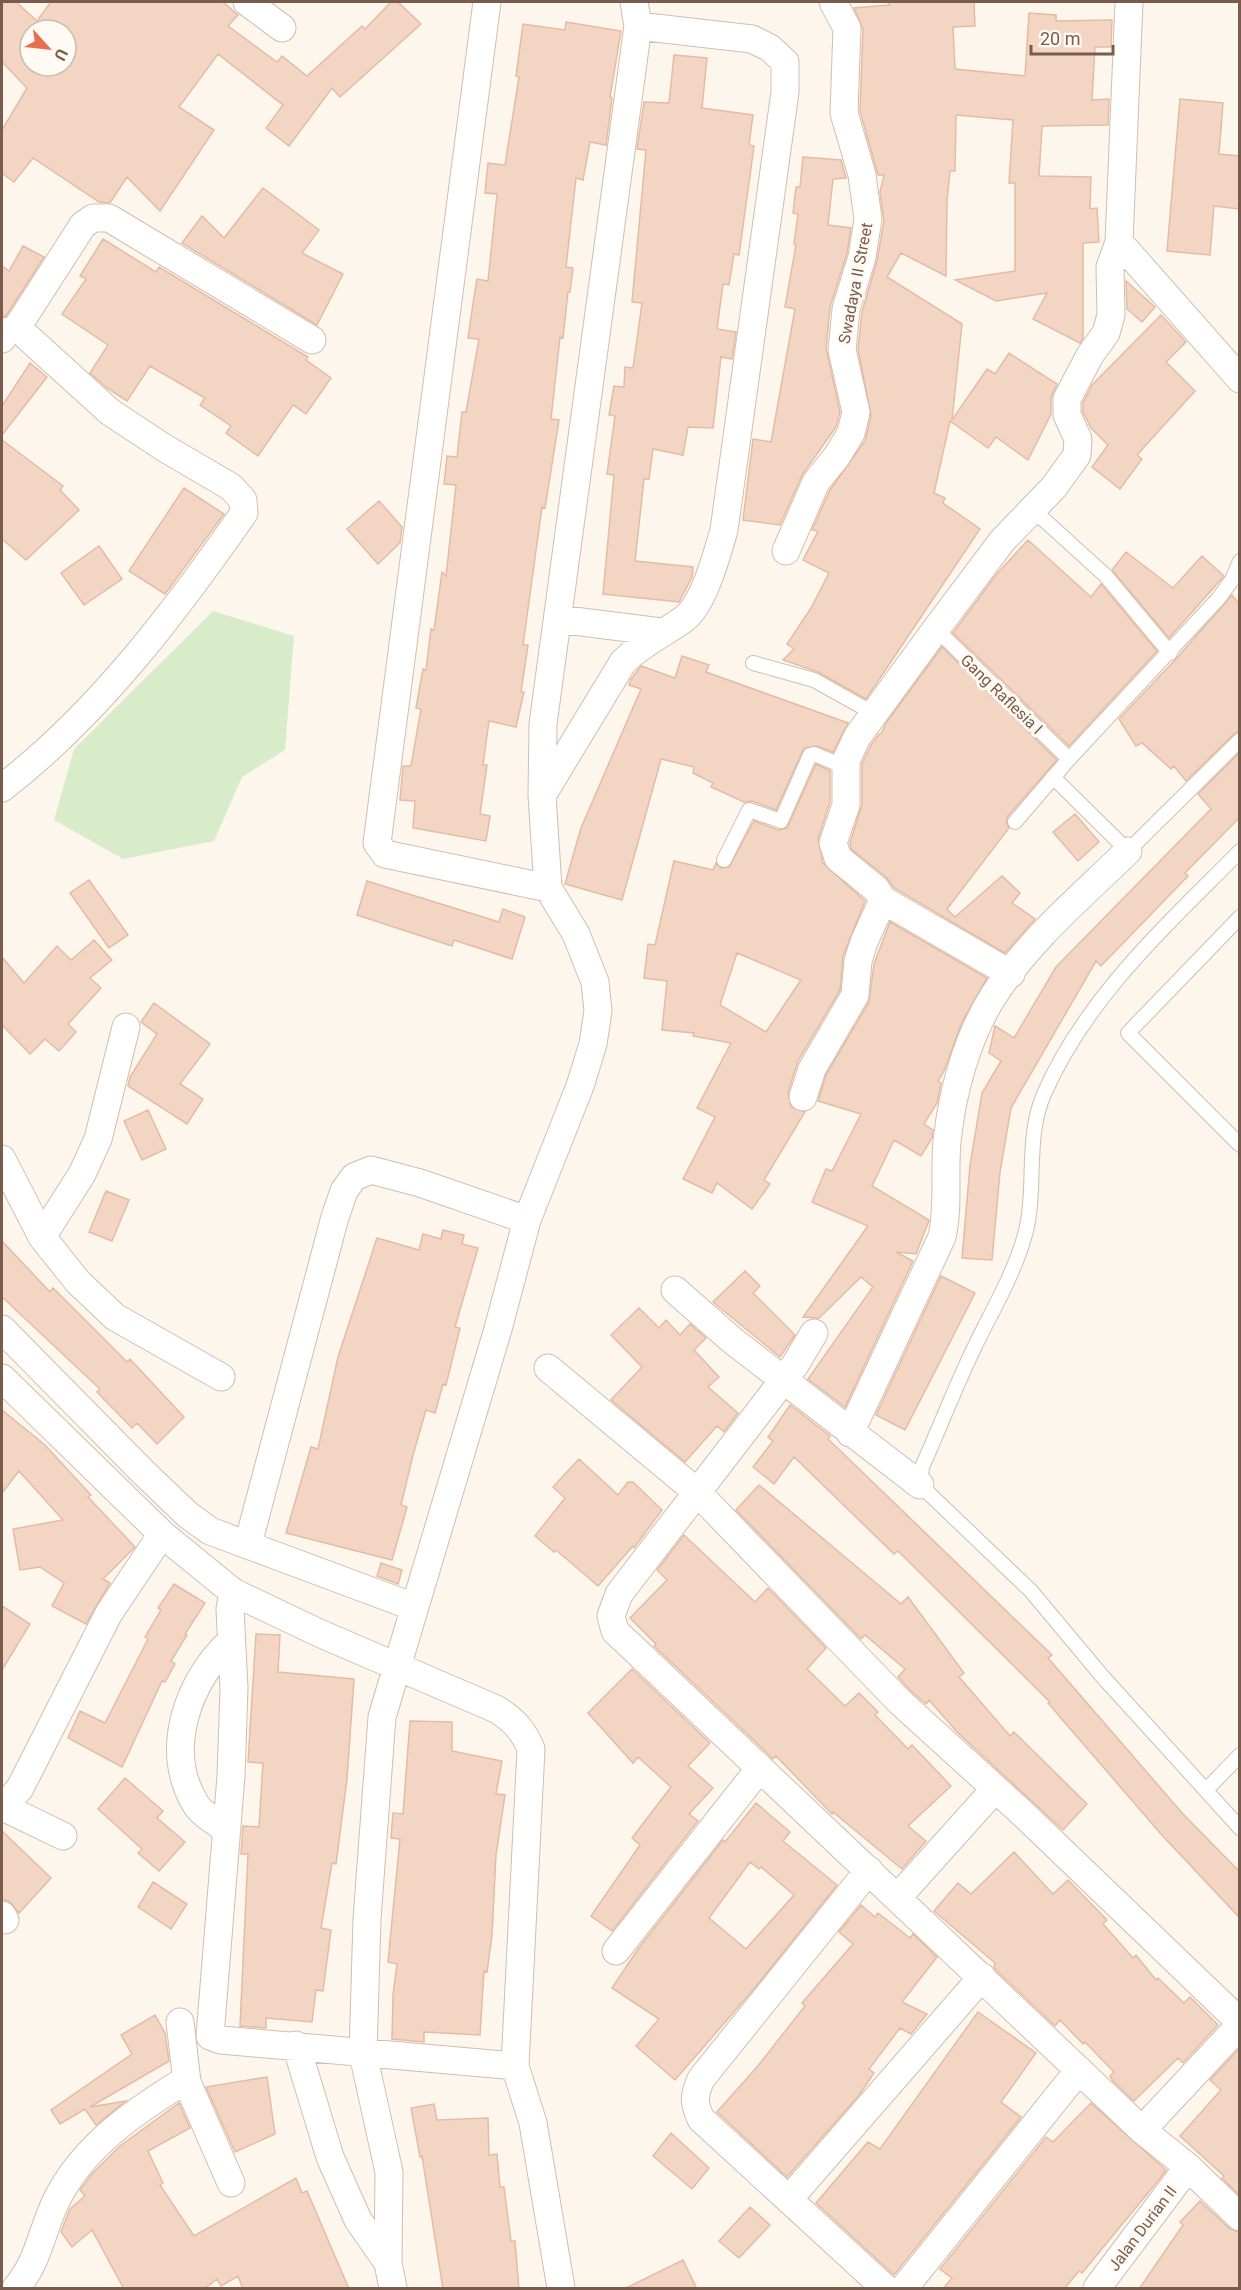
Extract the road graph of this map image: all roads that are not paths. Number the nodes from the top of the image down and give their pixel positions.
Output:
1 (247, 2) edge
2 (487, 2) edge
3 (834, 2) edge
4 (1129, 2) edge
5 (636, 14) edge
6 (282, 28) dead end
7 (1119, 242) junction
8 (9, 334) edge
9 (312, 339) dead end
10 (1239, 379) edge
11 (1031, 508) junction
12 (786, 550) dead end
13 (1239, 561) edge
14 (558, 619) junction
15 (936, 629) junction
16 (661, 632) junction
17 (1170, 653) junction
18 (753, 663) dead end
19 (873, 713) junction
20 (1239, 740) edge
21 (1069, 759) junction
22 (845, 768) junction
23 (1053, 777) junction
24 (2, 788) edge
25 (542, 795) junction
26 (1015, 822) dead end
27 (1128, 851) junction
28 (1239, 851) edge
29 (724, 860) dead end
30 (548, 888) junction
31 (883, 900) junction
32 (1239, 917) edge
33 (1011, 974) junction
34 (126, 1027) dead end
35 (803, 1097) dead end
36 (1239, 1145) edge
37 (2, 1160) edge
38 (527, 1220) junction
39 (42, 1237) junction
40 (675, 1290) dead end
41 (2, 1329) edge
42 (814, 1333) dead end
43 (548, 1368) dead end
44 (221, 1377) dead end
45 (2, 1378) edge
46 (783, 1380) junction
47 (850, 1433) junction
48 (920, 1485) junction
49 (697, 1491) junction
50 (162, 1534) junction
51 (248, 1544) junction
52 (233, 1592) junction
53 (414, 1607) junction
54 (231, 1641) junction
55 (395, 1665) junction
56 (1239, 1755) edge
57 (760, 1768) junction
58 (995, 1789) junction
59 (1206, 1790) junction
60 (2, 1808) edge
61 (1239, 1828) edge
62 (226, 1830) junction
63 (63, 1836) dead end
64 (869, 1870) junction
65 (898, 1897) junction
66 (616, 1951) dead end
67 (982, 1977) junction
68 (180, 2022) dead end
69 (1239, 2023) edge
70 (296, 2045) junction
71 (363, 2054) junction
72 (515, 2067) junction
73 (1079, 2070) junction
74 (188, 2082) junction
75 (1142, 2130) junction
76 (1188, 2167) junction
77 (231, 2183) dead end
78 (789, 2199) junction
79 (1239, 2217) edge
80 (390, 2276) edge
81 (16, 2289) edge
82 (561, 2289) edge
83 (885, 2289) edge
84 (904, 2289) edge
85 (1097, 2289) edge

1 - 6 street
2 - 30 street
3 - 12 street, Swadaya II Street
4 - 7 street
5 - 14 street
5 - 16 street
7 - 10 street
7 - 11 street
8 - 9 street
8 - 24 street
11 - 15 street
11 - 17 lane
13 - 17 lane
14 - 16 street
14 - 25 street
15 - 19 street
15 - 21 lane, Gang Raflesia I
16 - 25 street
17 - 21 lane
18 - 19 lane
19 - 22 street
20 - 27 lane
21 - 23 lane
22 - 29 lane
22 - 31 street
23 - 26 lane
23 - 27 lane
25 - 30 street
27 - 33 street
28 - 48 lane
30 - 38 street
31 - 33 street
31 - 35 street
32 - 36 lane
33 - 47 street
34 - 39 street
37 - 39 street
38 - 51 street
38 - 53 street
39 - 44 street
40 - 46 street
41 - 51 street
42 - 46 street
43 - 49 street
45 - 50 street
46 - 47 street
46 - 49 street
47 - 48 street
48 - 59 lane
49 - 57 street
49 - 58 street
50 - 52 street
50 - 60 street
51 - 53 street
52 - 54 street
52 - 55 street
53 - 55 street
54 - 62 street
54 - 62 street
55 - 71 street
55 - 72 street
56 - 59 lane
57 - 64 street
57 - 66 street
58 - 65 street
58 - 69 street
59 - 61 lane
60 - 63 street
62 - 70 street
64 - 65 street
64 - 78 street
65 - 67 street
67 - 73 street
67 - 78 street
68 - 74 street
69 - 75 street
70 - 71 street
70 - 80 street
71 - 72 street
71 - 80 street
72 - 82 street
73 - 75 street
73 - 84 street
74 - 77 street
74 - 81 street
75 - 76 street
76 - 79 street
76 - 85 street, Jalan Durian II
78 - 83 street

